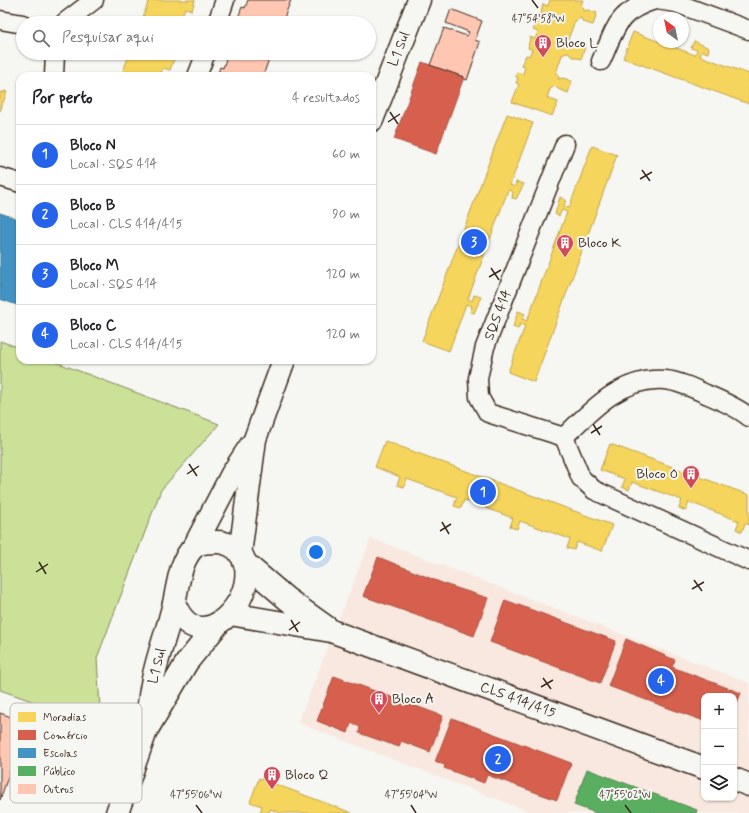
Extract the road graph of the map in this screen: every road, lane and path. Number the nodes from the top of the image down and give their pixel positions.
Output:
1 (94, 0) edge
2 (225, 0) edge
3 (419, 0) edge
4 (656, 0) edge
5 (73, 16) edge
6 (219, 16) edge
7 (0, 20) edge
8 (16, 23) edge
9 (749, 30) edge
10 (55, 60) edge
11 (203, 60) edge
12 (601, 61) dead end
13 (54, 72) edge
14 (199, 72) edge
15 (376, 110) edge
16 (565, 144) dead end
17 (0, 177) edge
18 (16, 182) edge
19 (283, 364) edge
20 (748, 414) edge
21 (564, 437) junction
22 (255, 439) junction
23 (194, 547) junction
24 (242, 558) junction
25 (749, 561) edge
26 (174, 603) junction
27 (224, 619) junction
28 (331, 631) junction
29 (146, 730) junction
30 (142, 741) edge
31 (701, 767) edge
32 (737, 780) edge
33 (749, 785) edge
34 (120, 803) edge
35 (117, 813) edge

1 - 5 street
2 - 6 street
3 - 15 street, L1 Sul
4 - 9 street
4 - 12 street
7 - 8 street
10 - 13 street
11 - 14 street
16 - 21 street, SQS 414
17 - 18 street
19 - 22 street
20 - 21 street
21 - 25 street
22 - 23 street
22 - 24 street
23 - 24 street
23 - 26 street
24 - 27 street
24 - 28 street, CLS 414/415
26 - 27 street
26 - 29 street, L1 Sul
27 - 28 street, CLS 414/415
27 - 29 street, L1 Sul
28 - 31 street, CLS 414/415
29 - 30 street, L1 Sul
32 - 33 street
34 - 35 street, L1 Sul

